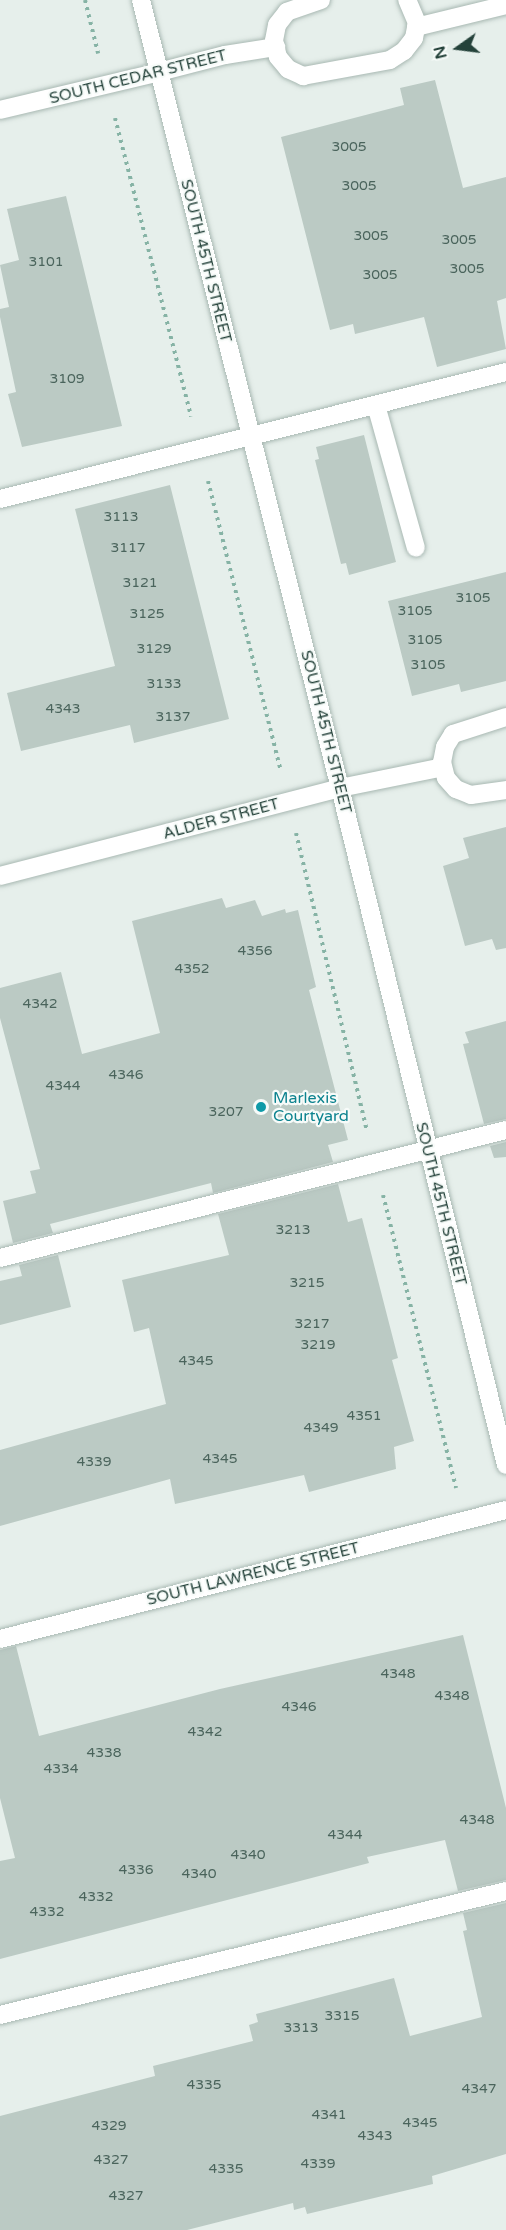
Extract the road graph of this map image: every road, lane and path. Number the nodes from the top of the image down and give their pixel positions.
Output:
1 (85, 0) edge
2 (141, 0) edge
3 (321, 0) edge
4 (407, 0) edge
5 (506, 5) edge
6 (416, 27) junction
7 (276, 47) junction
8 (159, 72) junction
9 (106, 84) junction
10 (0, 110) edge
11 (506, 372) edge
12 (376, 405) junction
13 (250, 438) junction
14 (200, 450) junction
15 (0, 499) edge
16 (416, 548) dead end
17 (506, 717) edge
18 (443, 767) junction
19 (340, 788) junction
20 (506, 790) edge
21 (288, 801) junction
22 (0, 876) edge
23 (506, 1130) edge
24 (427, 1149) junction
25 (374, 1162) junction
26 (0, 1258) edge
27 (506, 1465) edge
28 (506, 1510) edge
29 (464, 1520) junction
30 (0, 1639) edge
31 (506, 1891) edge
32 (0, 2015) edge

1 - 9 path
2 - 8 street, SOUTH 45TH STREET
3 - 7 street
4 - 6 street
5 - 6 street
6 - 7 street
7 - 8 street, SOUTH CEDAR STREET
8 - 9 street, SOUTH CEDAR STREET
8 - 13 street, SOUTH 45TH STREET
9 - 10 street, SOUTH CEDAR STREET
9 - 14 path
11 - 12 street
12 - 13 street
12 - 16 street
13 - 14 street
13 - 19 street, SOUTH 45TH STREET
14 - 15 street
14 - 21 path
17 - 18 street
18 - 19 street, ALDER STREET
18 - 20 street
19 - 21 street, ALDER STREET
19 - 24 street, SOUTH 45TH STREET
21 - 22 street, ALDER STREET
21 - 25 path
23 - 24 street
24 - 25 street
24 - 27 street, SOUTH 45TH STREET
25 - 26 street
25 - 29 path
28 - 29 street, SOUTH LAWRENCE STREET
29 - 30 street, SOUTH LAWRENCE STREET
31 - 32 street

